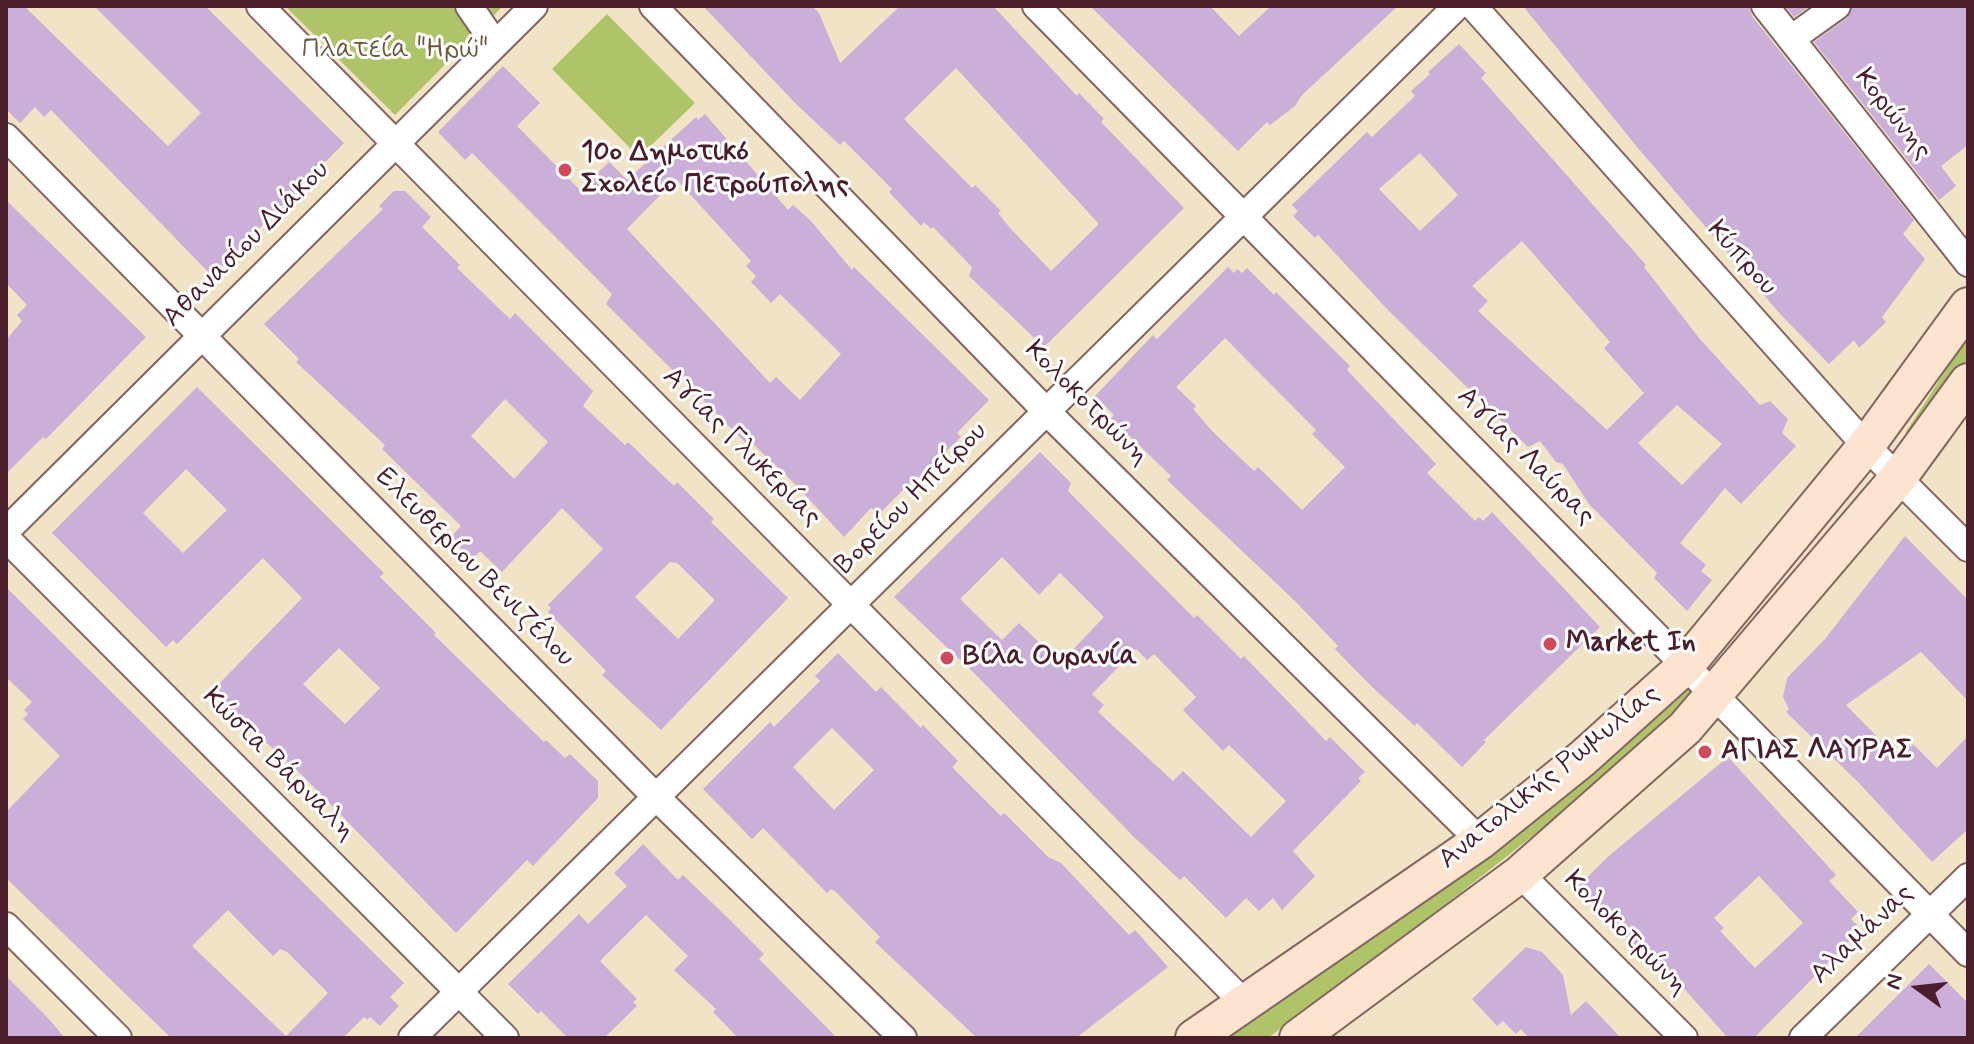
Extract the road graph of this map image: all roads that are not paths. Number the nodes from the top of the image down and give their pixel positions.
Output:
1 (260, 6) edge
2 (469, 6) edge
3 (534, 6) edge
4 (653, 6) edge
5 (1036, 6) edge
6 (1457, 6) edge
7 (1473, 6) edge
8 (1765, 6) edge
9 (1837, 6) edge
10 (1791, 39) junction
11 (495, 44) junction
12 (6, 137) edge
13 (396, 143) junction
14 (1243, 217) junction
15 (1968, 263) edge
16 (1968, 306) edge
17 (200, 338) junction
18 (1968, 382) edge
19 (1046, 411) junction
20 (1866, 446) junction
21 (1898, 478) junction
22 (6, 531) edge
23 (6, 538) edge
24 (1968, 548) edge
25 (850, 605) junction
26 (1685, 666) junction
27 (1716, 694) junction
28 (656, 797) junction
29 (1480, 841) junction
30 (1520, 874) junction
31 (1968, 877) edge
32 (1929, 914) junction
33 (6, 926) edge
34 (1968, 953) edge
35 (459, 991) junction
36 (1245, 1004) junction
37 (118, 1038) edge
38 (412, 1038) edge
39 (505, 1038) edge
40 (903, 1038) edge
41 (1194, 1038) edge
42 (1298, 1038) edge
43 (1684, 1038) edge
44 (1803, 1038) edge

1 - 13 street, Αγίας Γλυκερίας
2 - 11 street
3 - 11 street, Αθανασίου Διάκου
4 - 19 street, Κολοκοτρώνη
5 - 14 street, Αγίας Λαύρας
6 - 14 street, Βορείου Ηπείρου
7 - 20 street, Κύπρου
8 - 10 street, Κορώνης
9 - 10 street
10 - 15 street, Κορώνης
11 - 13 street, Αθανασίου Διάκου
12 - 17 street, Ελευθερίου Βενιζέλου
13 - 17 street, Αθανασίου Διάκου
13 - 25 street, Αγίας Γλυκερίας
14 - 19 street, Βορείου Ηπείρου
14 - 26 street, Αγίας Λαύρας
16 - 20 main road, Ανατολικής Ρωμυλίας
17 - 22 street, Αθανασίου Διάκου
17 - 28 street, Ελευθερίου Βενιζέλου
18 - 21 main road, Ανατολικής Ρωμυλίας
19 - 25 street, Βορείου Ηπείρου
19 - 29 street, Κολοκοτρώνη
20 - 21 street, Κύπρου
20 - 26 main road, Ανατολικής Ρωμυλίας
21 - 24 street, Κύπρου
21 - 27 main road, Ανατολικής Ρωμυλίας
23 - 35 street, Κώστα Βάρναλη
25 - 28 street, Βορείου Ηπείρου
25 - 36 street, Αγίας Γλυκερίας
26 - 27 street, Αγίας Λαύρας
26 - 29 main road, Ανατολικής Ρωμυλίας
27 - 30 main road, Ανατολικής Ρωμυλίας
27 - 32 street, Αγίας Λαύρας
28 - 35 street, Βορείου Ηπείρου
28 - 40 street, Ελευθερίου Βενιζέλου
29 - 36 main road, Ανατολικής Ρωμυλίας
30 - 42 main road, Ανατολικής Ρωμυλίας
30 - 43 street, Κολοκοτρώνη
31 - 32 street, Αλαμάνας
32 - 34 street, Αγίας Λαύρας
32 - 44 street, Αλαμάνας
33 - 37 street
35 - 38 street, Βορείου Ηπείρου
35 - 39 street, Κώστα Βάρναλη
36 - 41 main road, Ανατολικής Ρωμυλίας

